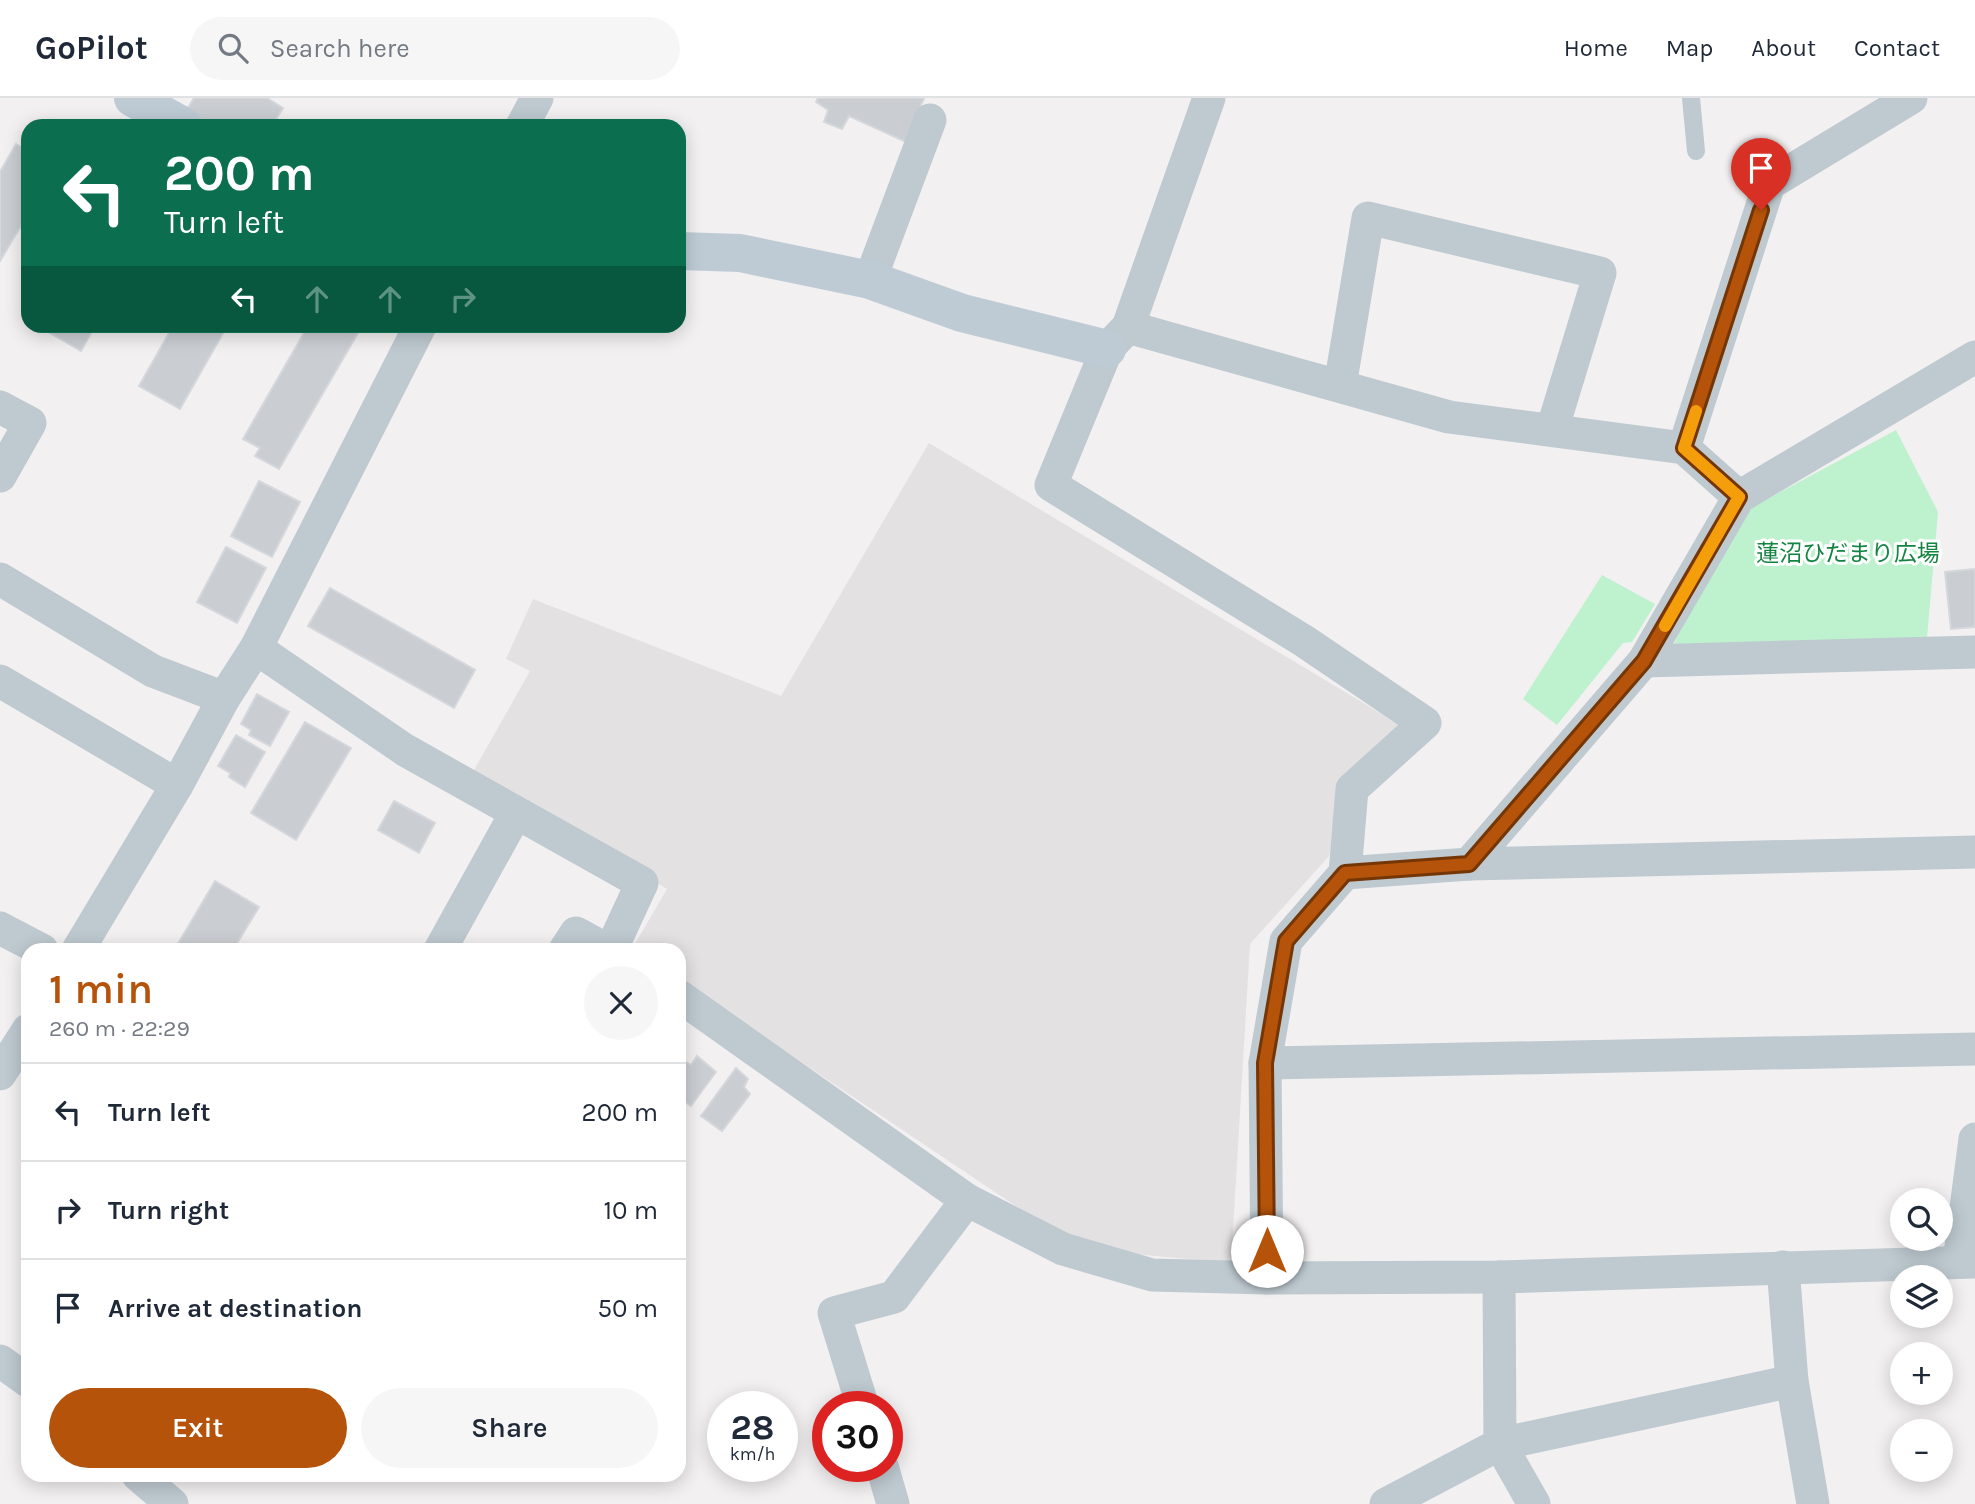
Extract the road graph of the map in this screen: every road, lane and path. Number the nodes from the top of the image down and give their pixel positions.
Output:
1 (133, 98) edge
2 (537, 98) edge
3 (1209, 98) edge
4 (1691, 98) edge
5 (1911, 98) edge
6 (170, 119) edge
7 (526, 119) edge
8 (930, 120) dead end
9 (1696, 151) dead end
10 (686, 251) edge
11 (870, 280) junction
12 (416, 333) edge
13 (1117, 338) junction
14 (1975, 357) edge
15 (1340, 386) junction
16 (0, 407) edge
17 (1552, 430) junction
18 (1684, 448) junction
19 (0, 476) edge
20 (1739, 497) junction
21 (0, 579) edge
22 (256, 648) junction
23 (1975, 652) edge
24 (1644, 661) junction
25 (0, 681) edge
26 (224, 698) junction
27 (177, 785) junction
28 (516, 813) junction
29 (1975, 852) edge
30 (1469, 864) junction
31 (1345, 873) junction
32 (0, 928) edge
33 (29, 943) edge
34 (82, 943) edge
35 (444, 943) edge
36 (570, 943) edge
37 (595, 943) edge
38 (612, 943) edge
39 (686, 1013) edge
40 (21, 1041) edge
41 (1975, 1049) edge
42 (1265, 1063) junction
43 (0, 1074) edge
44 (1975, 1139) edge
45 (967, 1200) junction
46 (1967, 1262) edge
47 (1783, 1267) junction
48 (1499, 1277) junction
49 (1267, 1278) junction
50 (1792, 1381) junction
51 (858, 1391) edge
52 (1500, 1444) junction
53 (146, 1482) edge
54 (887, 1482) edge
55 (172, 1504) edge
56 (893, 1504) edge
57 (1386, 1504) edge
58 (1534, 1504) edge
59 (1813, 1504) edge

1 - 6 street
2 - 7 street
3 - 13 street
4 - 9 lane
5 - 18 street
8 - 11 street
10 - 11 street
11 - 13 street
12 - 22 street
13 - 15 street
13 - 31 street
14 - 20 street
15 - 17 street
15 - 17 street
16 - 19 street
17 - 18 street
18 - 20 street
20 - 24 street
21 - 26 street
22 - 26 street
22 - 28 street
23 - 24 street
24 - 30 street
25 - 27 street
26 - 27 street
27 - 34 street
28 - 35 street
28 - 38 street
29 - 30 street
30 - 31 street
31 - 42 street
32 - 33 street
36 - 37 street
39 - 45 street
40 - 43 street
41 - 42 street
42 - 49 street
44 - 46 street
45 - 49 street
45 - 51 street
46 - 47 street
47 - 48 street
47 - 50 street
48 - 49 street
48 - 52 street
50 - 52 street
50 - 59 street
52 - 57 street
52 - 58 street
53 - 55 street
54 - 56 street

